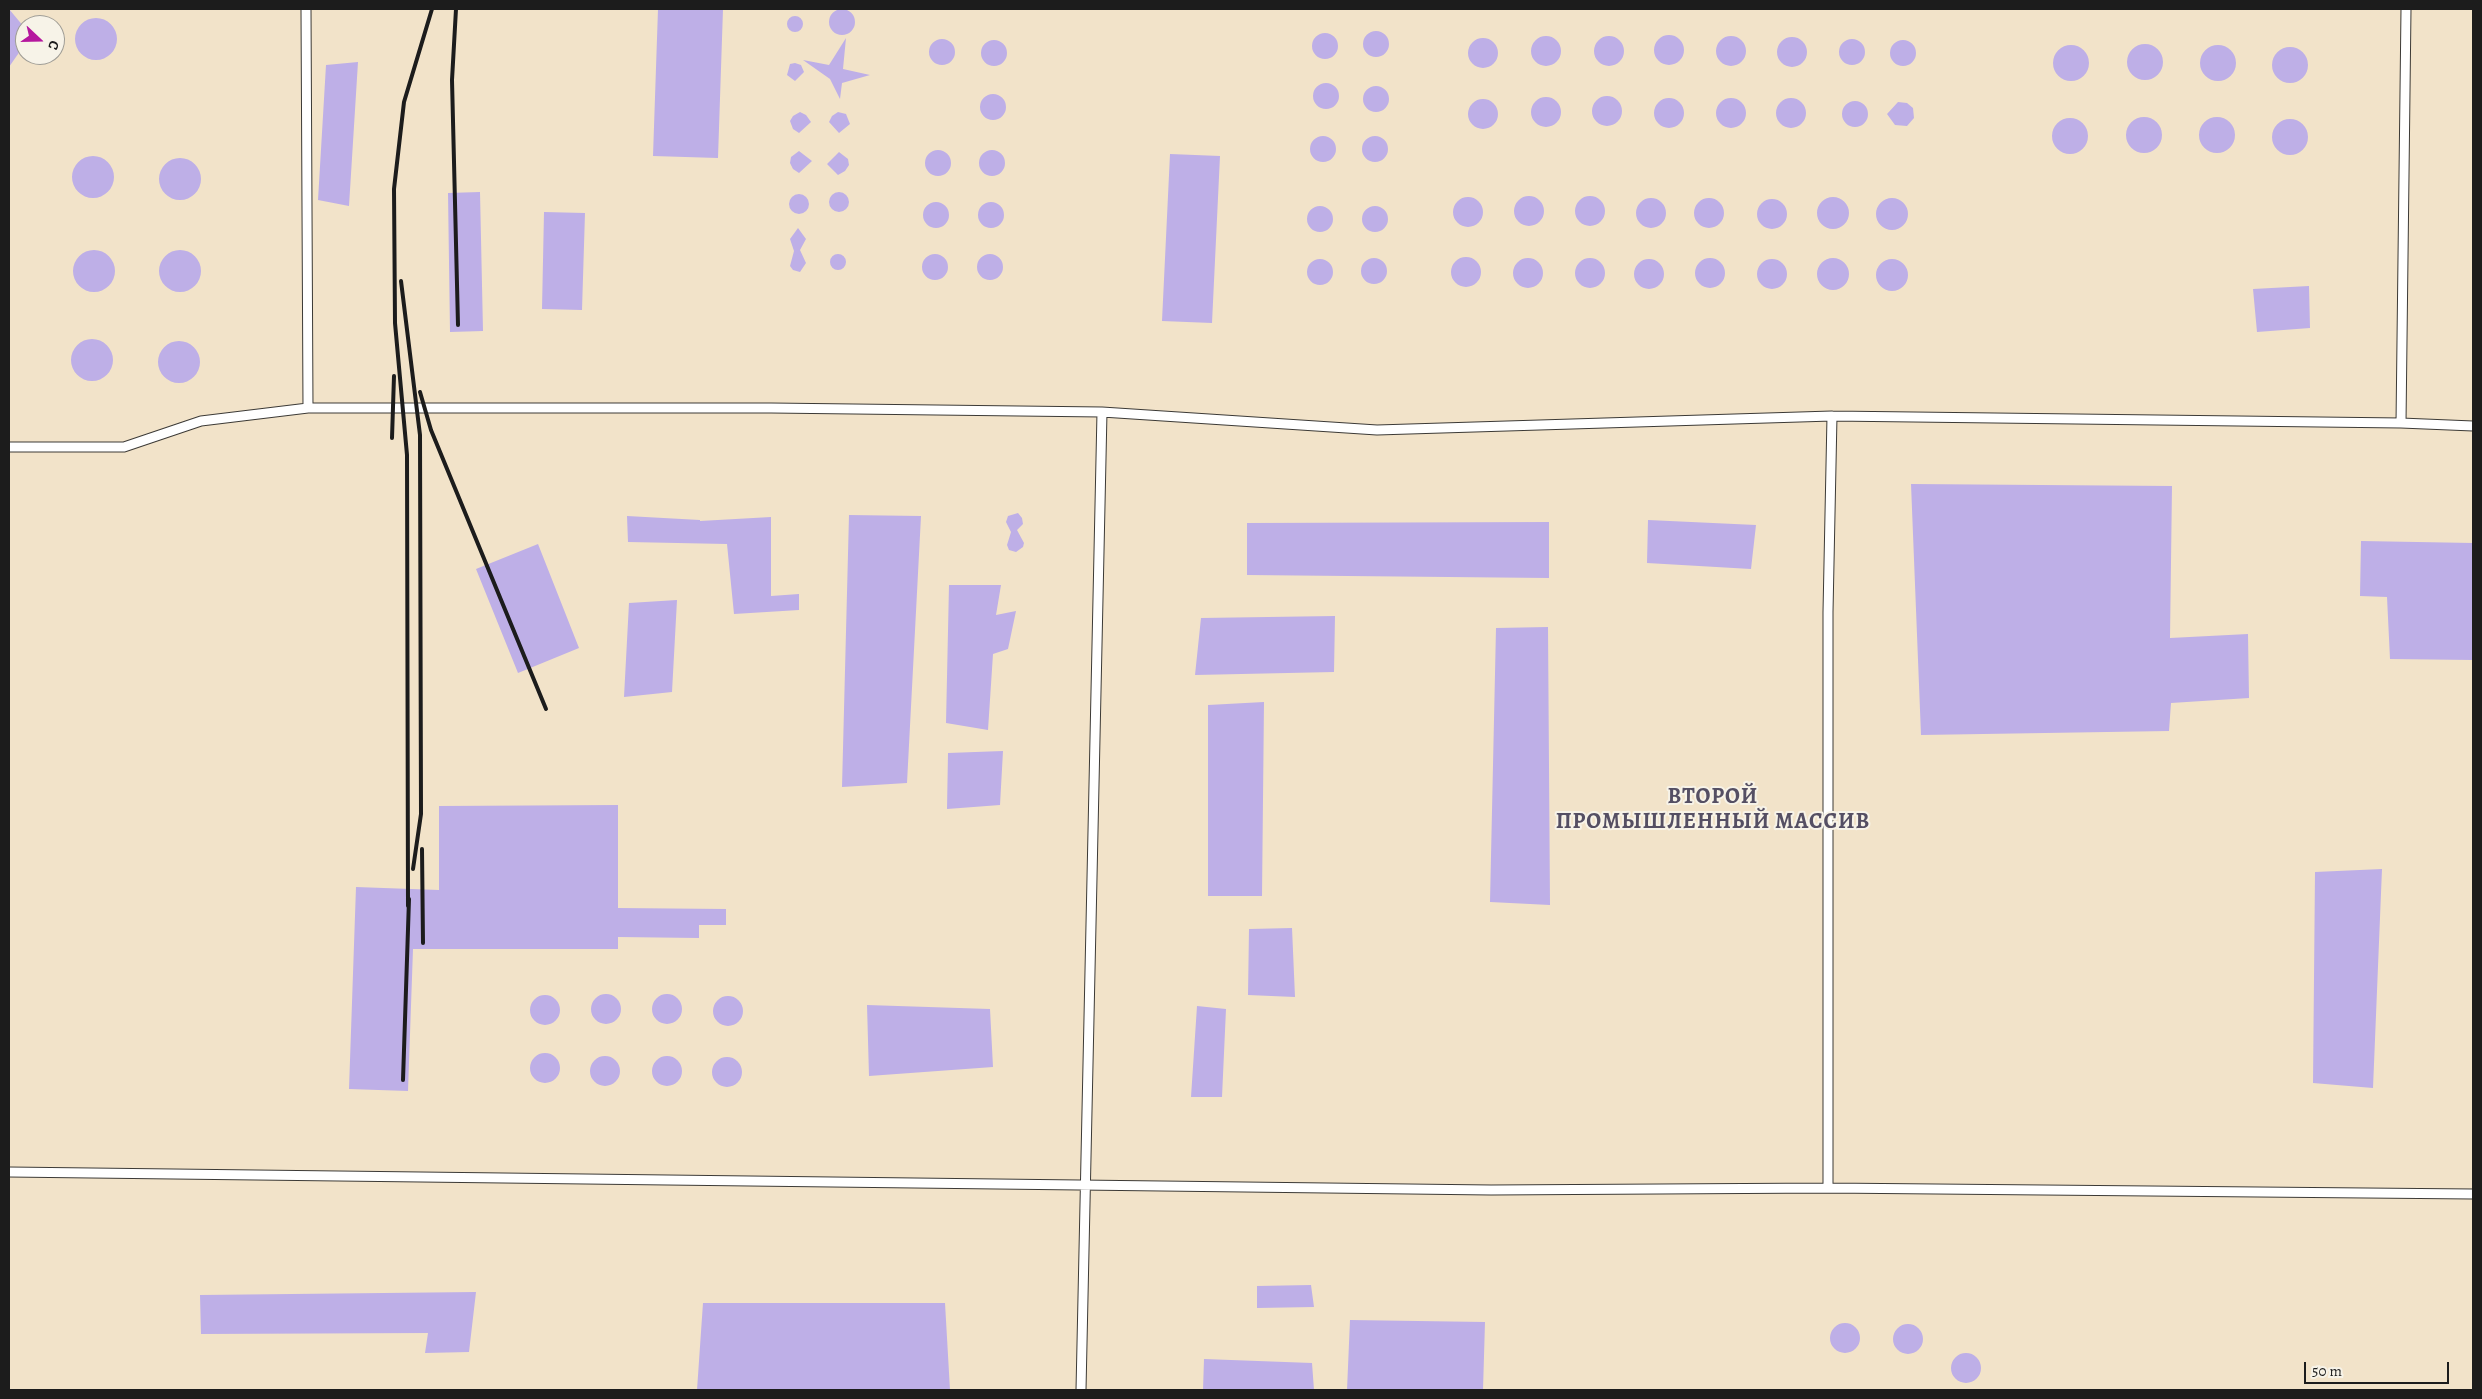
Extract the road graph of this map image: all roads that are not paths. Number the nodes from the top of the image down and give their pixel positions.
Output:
1 (306, 9) edge
2 (2406, 9) edge
3 (308, 408) junction
4 (1102, 412) junction
5 (1832, 416) junction
6 (2401, 423) junction
7 (2473, 426) edge
8 (9, 447) edge
9 (9, 1172) edge
10 (1084, 1184) junction
11 (1828, 1188) junction
12 (2473, 1194) edge
13 (1081, 1390) edge

1 - 3 lane
2 - 6 lane
3 - 4 lane
3 - 8 lane
4 - 5 lane
4 - 10 lane
5 - 6 lane
5 - 11 lane
6 - 7 lane
9 - 10 lane
10 - 11 lane
10 - 13 lane
11 - 12 lane

